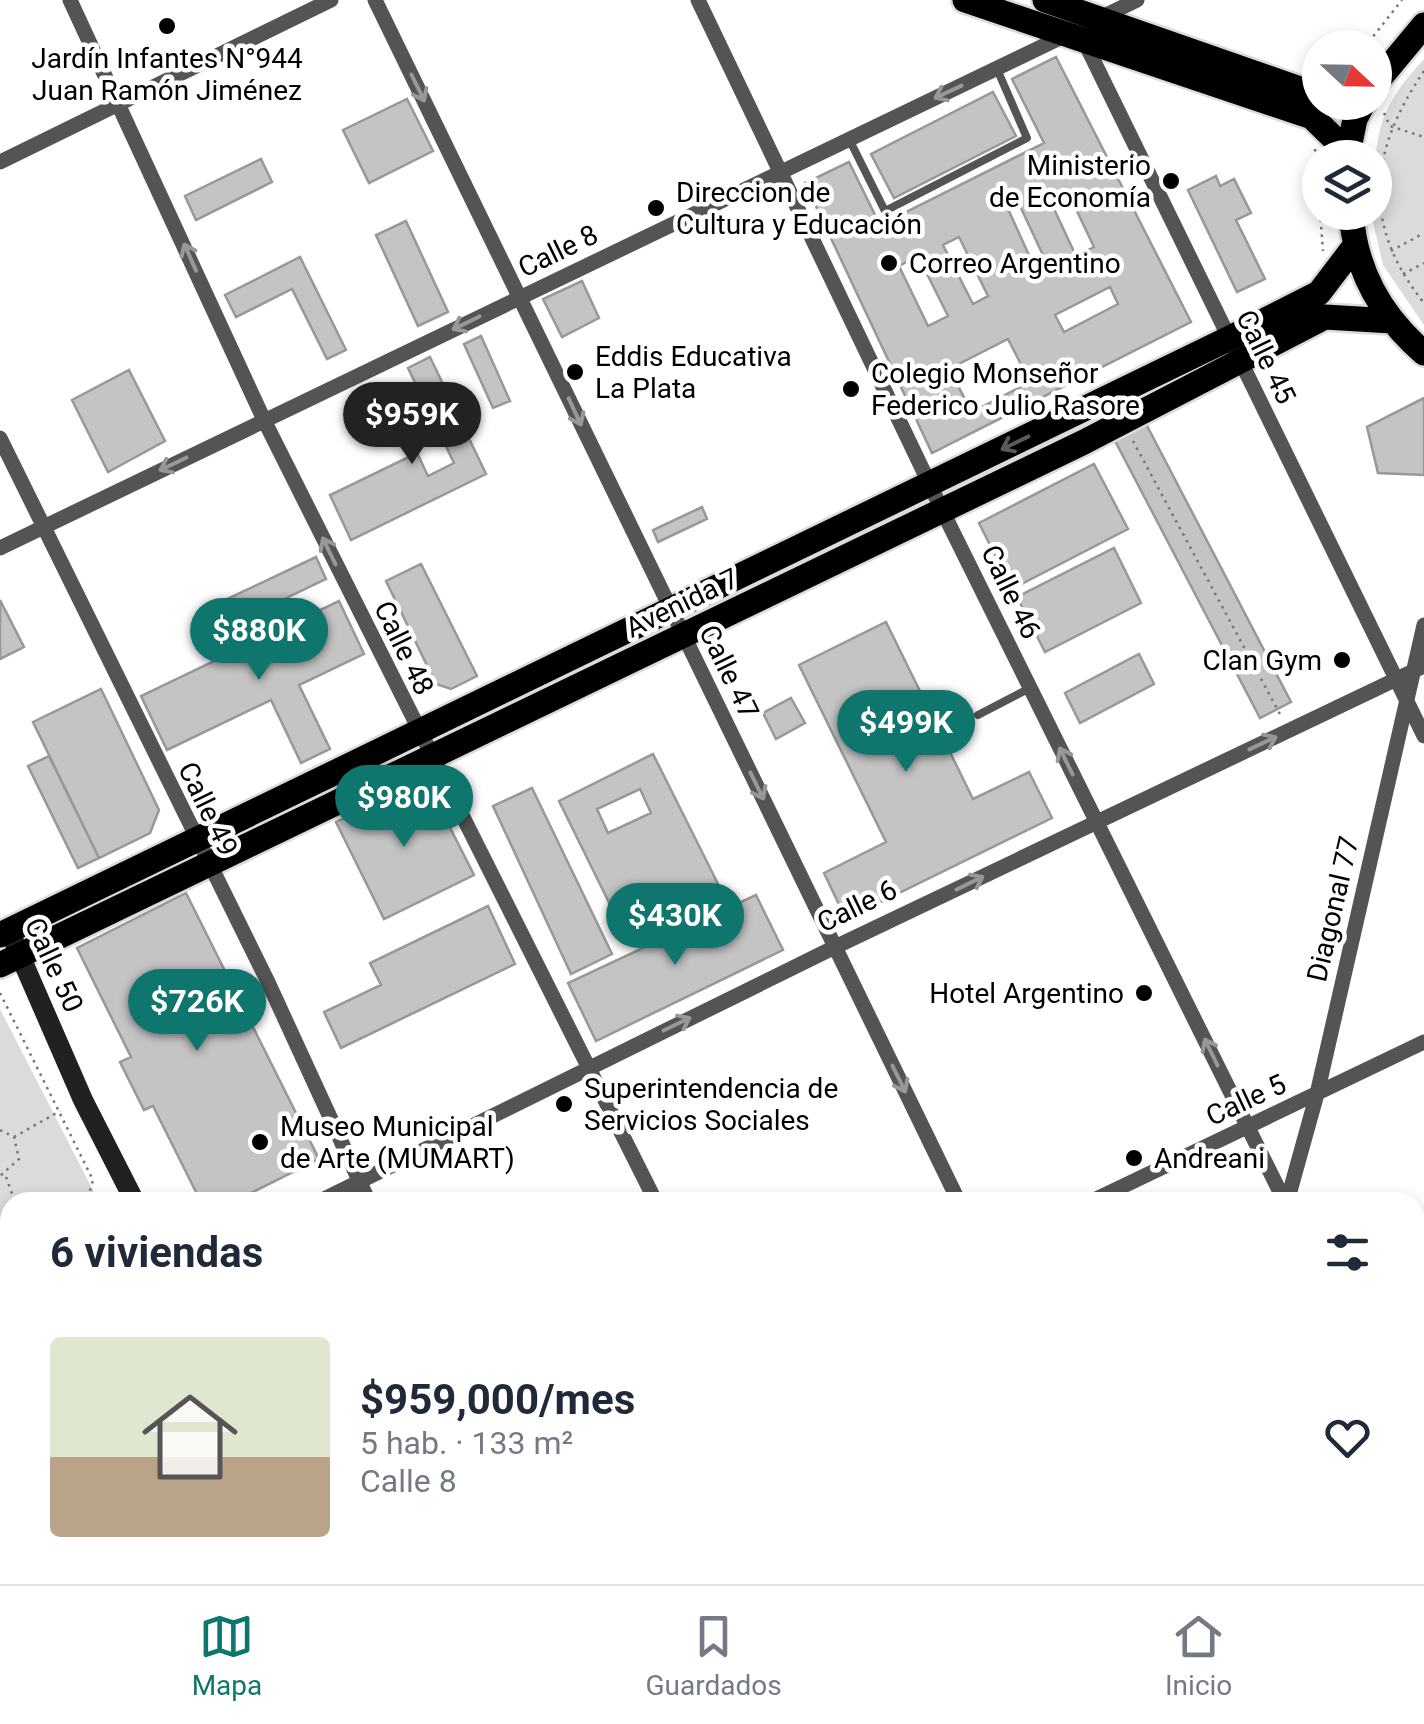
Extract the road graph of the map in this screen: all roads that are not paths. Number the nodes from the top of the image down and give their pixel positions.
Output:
1 (70, 0) edge
2 (331, 0) edge
3 (376, 0) edge
4 (698, 0) edge
5 (965, 0) edge
6 (1137, 0) edge
7 (1072, 18) edge
8 (1424, 25) edge
9 (1392, 64) edge
10 (997, 69) junction
11 (1302, 90) edge
12 (120, 103) junction
13 (849, 140) junction
14 (1334, 140) edge
15 (0, 162) edge
16 (781, 172) junction
17 (1353, 230) edge
18 (1354, 247) junction
19 (520, 297) junction
20 (1392, 322) junction
21 (1234, 350) junction
22 (1424, 353) edge
23 (264, 420) junction
24 (0, 438) edge
25 (932, 483) junction
26 (942, 510) junction
27 (43, 527) junction
28 (0, 548) edge
29 (670, 610) junction
30 (1424, 626) edge
31 (684, 636) junction
32 (1411, 672) edge
33 (1030, 688) junction
34 (1406, 696) junction
35 (978, 715) dead end
36 (418, 733) junction
37 (1424, 736) edge
38 (430, 759) junction
39 (1096, 822) junction
40 (196, 841) junction
41 (208, 867) junction
42 (3, 926) edge
43 (835, 947) junction
44 (9, 961) edge
45 (1424, 1042) edge
46 (590, 1067) junction
47 (1317, 1094) junction
48 (1248, 1127) junction
49 (358, 1183) junction
50 (131, 1192) edge
51 (339, 1192) edge
52 (363, 1192) edge
53 (651, 1192) edge
54 (954, 1192) edge
55 (1111, 1192) edge
56 (1281, 1192) edge
57 (1289, 1192) edge

1 - 12 street, Calle 48
2 - 12 street
3 -> 19 street, Calle 47
4 - 16 street, Calle 46
5 - 7 main road
6 - 7 street, Calle 8
7 - 10 street, Calle 8
7 - 11 main road
7 - 14 main road
7 - 21 street, Calle 45
8 - 9 main road
10 -> 13 street, Calle 8
10 - 13 lane
12 - 15 street
23 -> 12 street, Calle 48
13 - 16 street, Calle 8
16 - 19 street, Calle 8
16 - 25 street, Calle 46
17 - 18 main road
18 - 20 main road
18 - 21 main road, Avenida 7
19 -> 23 street, Calle 8
19 -> 29 street, Calle 47
20 - 21 main road, Avenida 7
20 - 22 main road
21 -> 25 main road, Avenida 7
21 - 26 main road, Avenida 7
21 - 32 street, Calle 45
23 -> 27 street, Calle 8
36 -> 23 street, Calle 48
24 - 27 street, Calle 49
25 - 26 street, Calle 46
25 - 29 main road, Avenida 7
26 - 31 main road, Avenida 7
26 - 33 street, Calle 46
27 - 28 street, Calle 8
27 - 40 street, Calle 49
29 - 31 street, Calle 47
29 - 36 main road, Avenida 7
30 - 32 street, Diagonal 77
31 - 38 main road, Avenida 7
31 -> 43 street, Calle 47
32 - 34 street, Diagonal 77
39 -> 32 street, Calle 6
33 - 35 lane
39 -> 33 street, Calle 46
34 - 37 street
34 - 47 street, Diagonal 77
36 - 38 street, Calle 48
36 - 40 main road, Avenida 7
38 - 41 main road, Avenida 7
38 - 46 street, Calle 48
43 -> 39 street, Calle 6
48 -> 39 street, Calle 46
40 - 41 street, Calle 49
40 - 42 main road, Avenida 7
41 - 44 main road, Avenida 7
41 - 49 street, Calle 49
42 - 44 main road, Calle 50
46 -> 43 street, Calle 6
43 -> 54 street, Calle 47
44 - 50 main road, Calle 50
45 - 47 street, Calle 5
46 - 49 street, Calle 6
46 - 53 street, Calle 48
47 - 48 street, Calle 5
47 - 57 street, Diagonal 77
48 - 55 street, Calle 5
48 - 56 street, Calle 46
49 - 51 street, Calle 6
49 - 52 street, Calle 49

